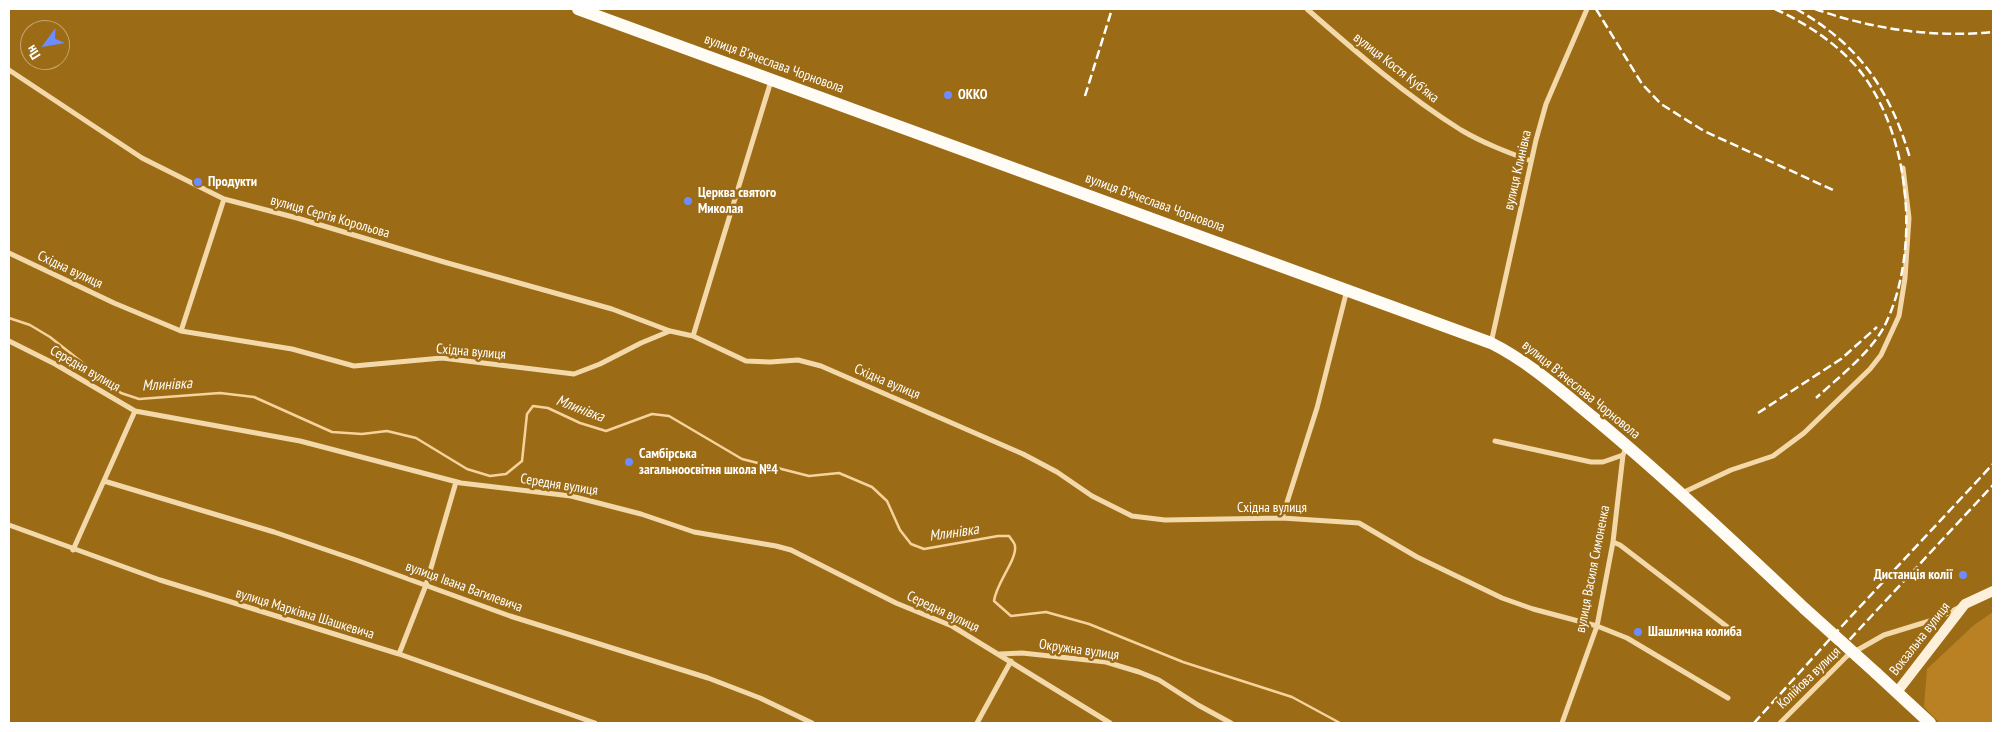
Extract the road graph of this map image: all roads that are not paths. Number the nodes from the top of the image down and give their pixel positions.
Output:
1 (578, 9) edge
2 (1307, 9) edge
3 (1587, 9) edge
4 (9, 70) edge
5 (772, 79) junction
6 (1531, 162) junction
7 (1903, 168) dead end
8 (224, 199) junction
9 (9, 253) edge
10 (1347, 289) junction
11 (181, 331) junction
12 (670, 331) junction
13 (693, 336) junction
14 (9, 341) edge
15 (1491, 342) junction
16 (135, 411) junction
17 (1495, 442) dead end
18 (1625, 450) junction
19 (104, 481) junction
20 (456, 482) junction
21 (1682, 493) junction
22 (1282, 518) junction
23 (9, 525) edge
24 (1613, 542) junction
25 (73, 550) junction
26 (426, 585) junction
27 (1993, 591) edge
28 (1965, 604) junction
29 (1597, 626) junction
30 (1734, 632) dead end
31 (399, 654) junction
32 (999, 654) junction
33 (1012, 661) junction
34 (1897, 692) junction
35 (1728, 698) dead end
36 (595, 723) edge
37 (812, 723) edge
38 (977, 723) edge
39 (1110, 723) edge
40 (1231, 723) edge
41 (1562, 723) edge
42 (1780, 723) edge
43 (1930, 723) edge

1 - 5 main road, вулиця Вʼячеслава Чорновола
2 - 6 street, вулиця Костя Кубʼяка
3 - 6 street, вулиця Клинівка
4 - 8 street, вулиця Сергія Корольова
5 - 10 main road, вулиця Вʼячеслава Чорновола
5 - 13 street
6 - 15 street, вулиця Клинівка
7 - 21 street
8 - 11 street
8 - 12 street, вулиця Сергія Корольова
9 - 11 street, Східна вулиця
10 - 15 main road, вулиця Вʼячеслава Чорновола
10 - 22 street
11 - 12 street, Східна вулиця
12 - 13 street, Східна вулиця
13 - 22 street, Східна вулиця
14 - 16 street, Середня вулиця
15 - 18 main road, вулиця Вʼячеслава Чорновола
16 - 19 street
16 - 20 street, Середня вулиця
17 - 18 street
18 - 21 main road, вулиця Вʼячеслава Чорновола
18 - 24 street, вулиця Василя Симоненка
19 - 25 street
19 - 26 street, вулиця Івана Вагилевича
20 - 26 street
20 - 32 street, Середня вулиця
21 - 34 main road, вулиця Вʼячеслава Чорновола, bridge
22 - 29 street, Східна вулиця
23 - 25 street, вулиця Маркіяна Шашкевича
24 - 29 street, вулиця Василя Симоненка
24 - 30 street
25 - 31 street, вулиця Маркіяна Шашкевича
26 - 31 street
26 - 37 street, вулиця Івана Вагилевича
27 - 28 main road, Вокзальна вулиця
28 - 34 main road, Вокзальна вулиця
28 - 42 street, Колійова вулиця
29 - 35 street, Східна вулиця
29 - 41 street, вулиця Василя Симоненка
31 - 36 street, вулиця Маркіяна Шашкевича
32 - 33 street, Середня вулиця
32 - 40 street, Окружна вулиця
33 - 38 street
33 - 39 street, Середня вулиця
34 - 43 main road, вулиця Вʼячеслава Чорновола

